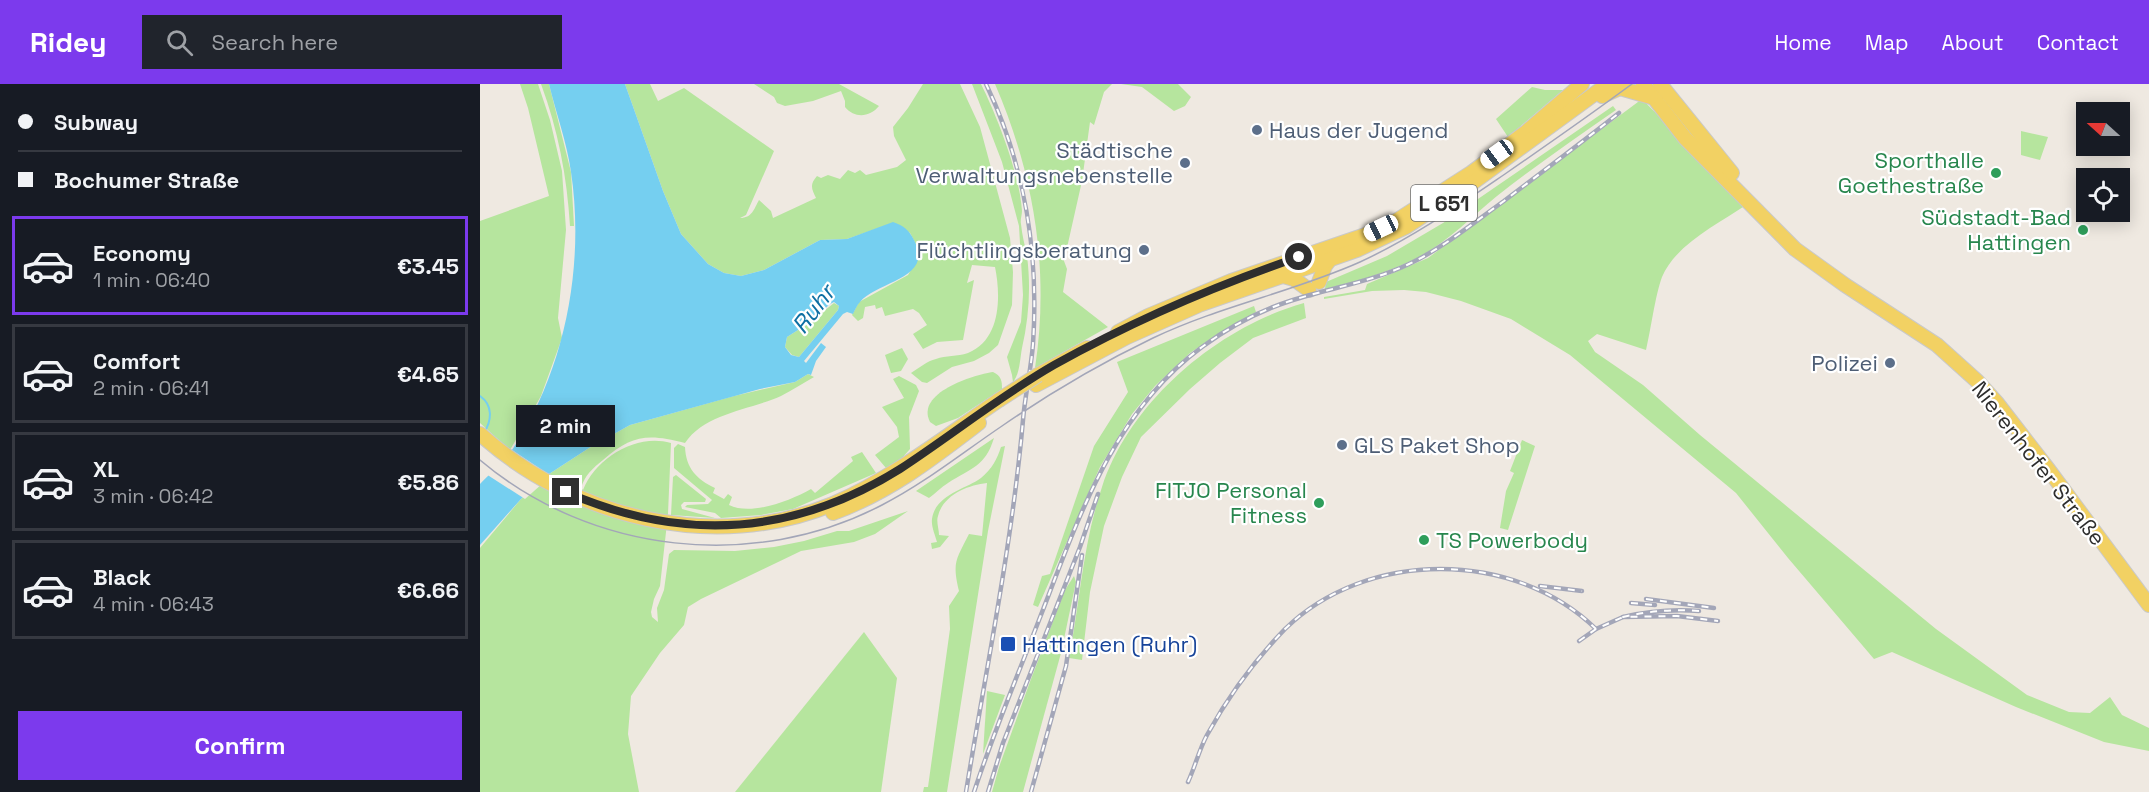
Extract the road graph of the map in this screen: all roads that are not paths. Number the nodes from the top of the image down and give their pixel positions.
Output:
1 (1582, 84) edge
2 (1608, 84) edge
3 (1643, 84) edge
4 (1664, 86) edge
5 (1653, 98) junction
6 (1583, 101) junction
7 (1749, 200) junction
8 (1299, 257) junction
9 (1331, 258) junction
10 (1314, 263) junction
11 (1280, 275) junction
12 (1043, 378) junction
13 (480, 434) edge
14 (480, 444) edge
15 (678, 528) junction
16 (2149, 604) edge

1 - 8 main road, L 651
2 - 6 main road, L 651
3 - 5 main road, Nierenhofer Straße
4 - 7 main road, Nierenhofer Straße
5 - 6 main road, L 651
5 - 7 main road, Nierenhofer Straße
6 - 9 main road, L 651
7 - 16 main road, Nierenhofer Straße
8 - 10 main road
8 - 12 main road, L 651
9 - 10 main road, L 651
9 - 11 main road
10 - 11 main road, L 651
11 - 12 main road, L 651
12 - 15 main road, L 651, bridge
13 - 15 main road, L 651
14 - 15 main road, L 651

